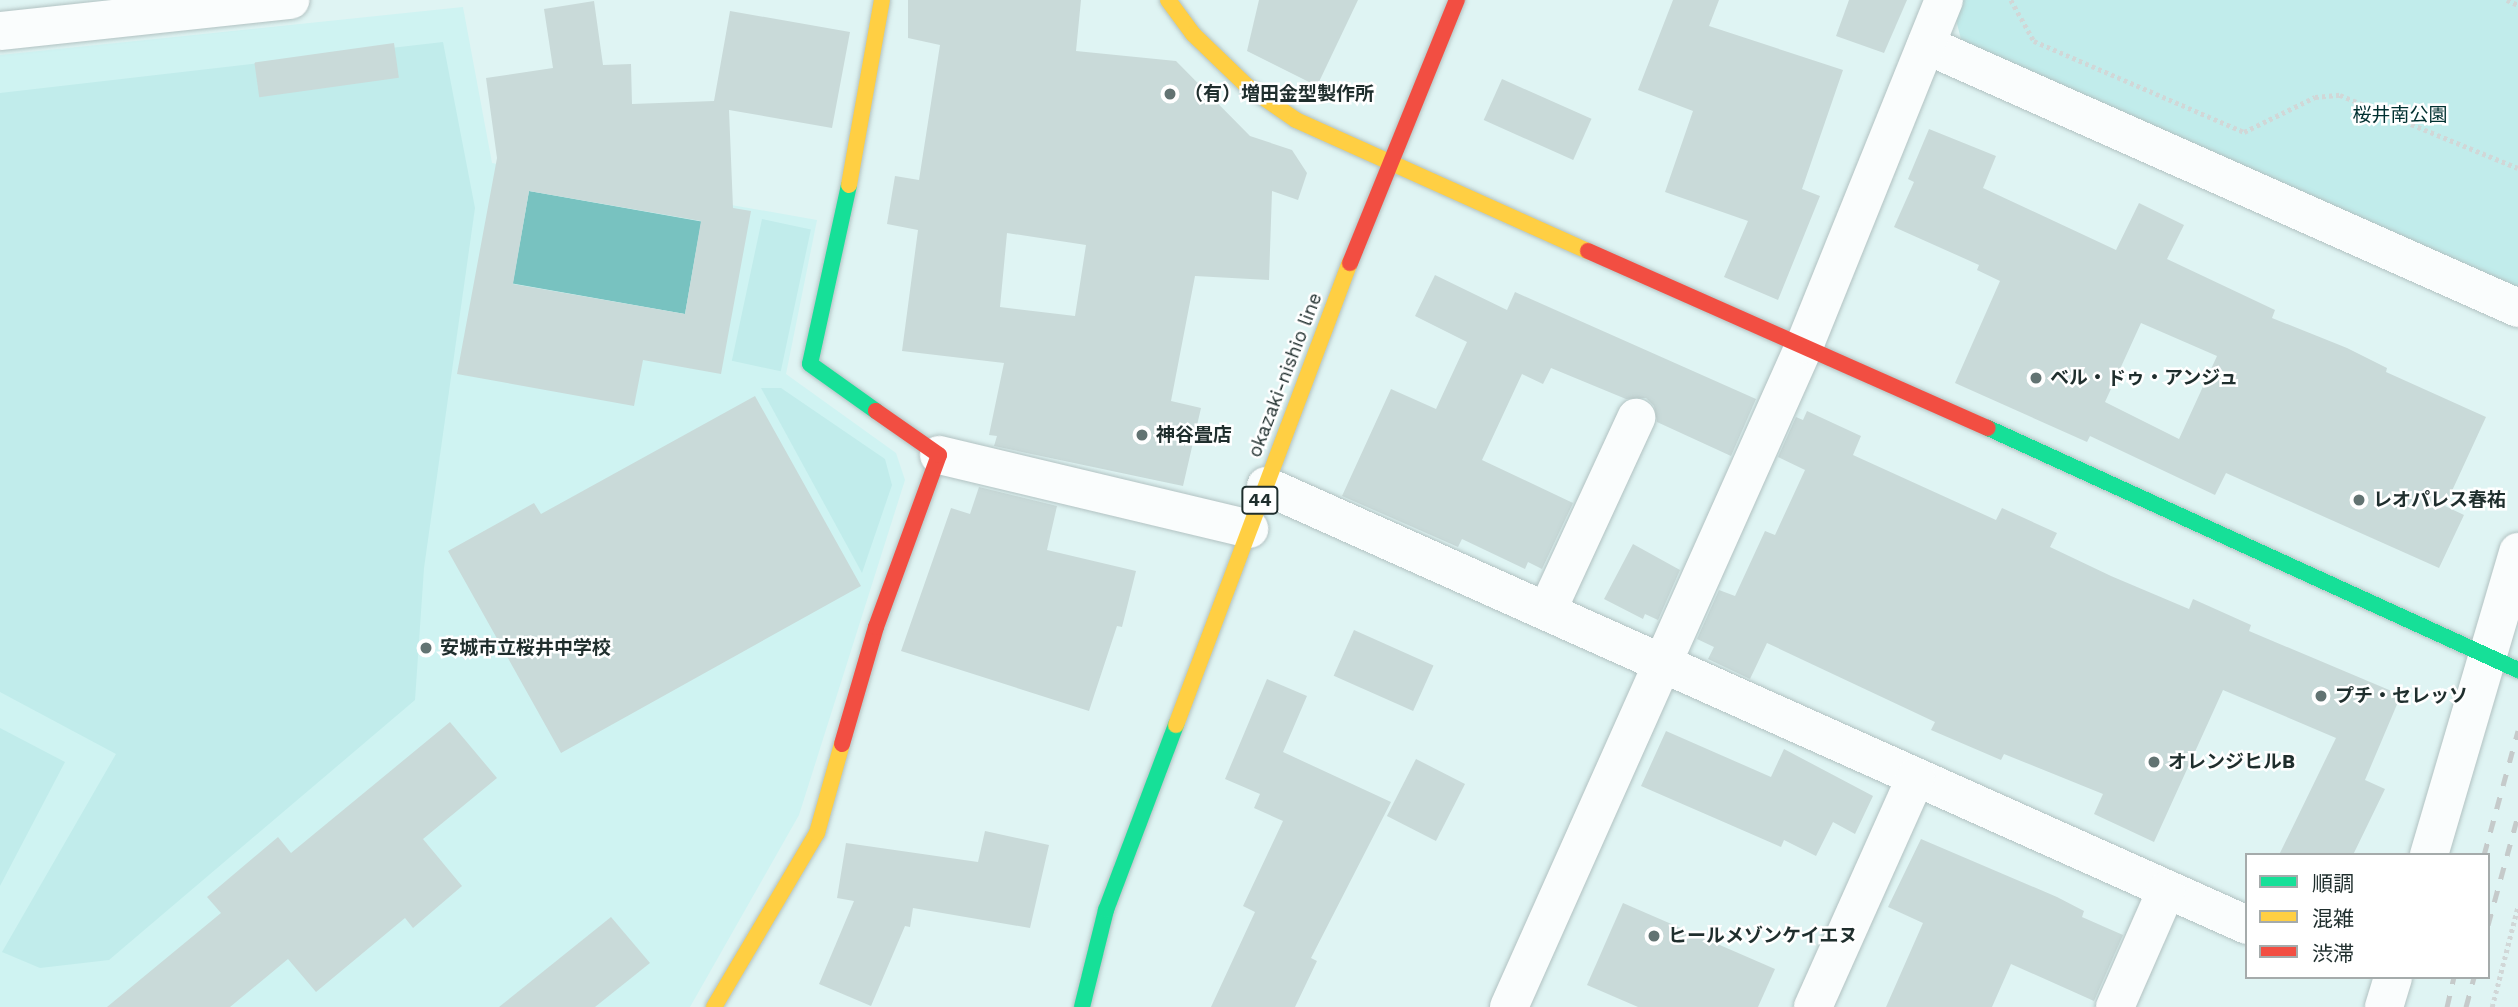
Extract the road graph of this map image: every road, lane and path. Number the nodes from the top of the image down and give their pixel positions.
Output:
1 (290, 0) edge
2 (882, 0) edge
3 (1168, 0) edge
4 (1457, 0) edge
5 (1944, 0) edge
6 (2011, 0) edge
7 (2507, 0) edge
8 (182, 5) edge
9 (2518, 5) edge
10 (0, 32) edge
11 (1926, 45) junction
12 (1387, 164) junction
13 (2518, 167) edge
14 (2518, 308) edge
15 (1805, 344) junction
16 (1636, 418) dead end
17 (939, 455) junction
18 (1266, 486) junction
19 (1249, 529) junction
20 (2518, 552) edge
21 (1547, 611) junction
22 (2503, 661) edge
23 (1663, 663) junction
24 (1916, 777) junction
25 (2430, 853) edge
26 (2166, 891) junction
27 (2518, 906) edge
28 (2245, 924) edge
29 (714, 1007) edge
30 (1082, 1007) edge
31 (1509, 1007) edge
32 (1813, 1007) edge
33 (2115, 1007) edge
34 (2492, 1007) edge

1 - 8 street
2 - 17 street
3 - 12 street
4 - 12 street, okazaki-nishio line / 44
5 - 11 street
6 - 13 path
7 - 9 path
8 - 10 street
11 - 14 street
11 - 15 street
12 - 15 street
12 - 18 street, okazaki-nishio line / 44
15 - 22 street
15 - 23 street
16 - 21 street
17 - 19 street
17 - 29 street
18 - 19 street, okazaki-nishio line / 44
18 - 21 street
19 - 30 street, okazaki-nishio line / 44
20 - 22 street
21 - 23 street
22 - 25 street
23 - 24 street
23 - 31 street
24 - 26 street
24 - 32 street
26 - 28 street
26 - 33 street
27 - 34 path

